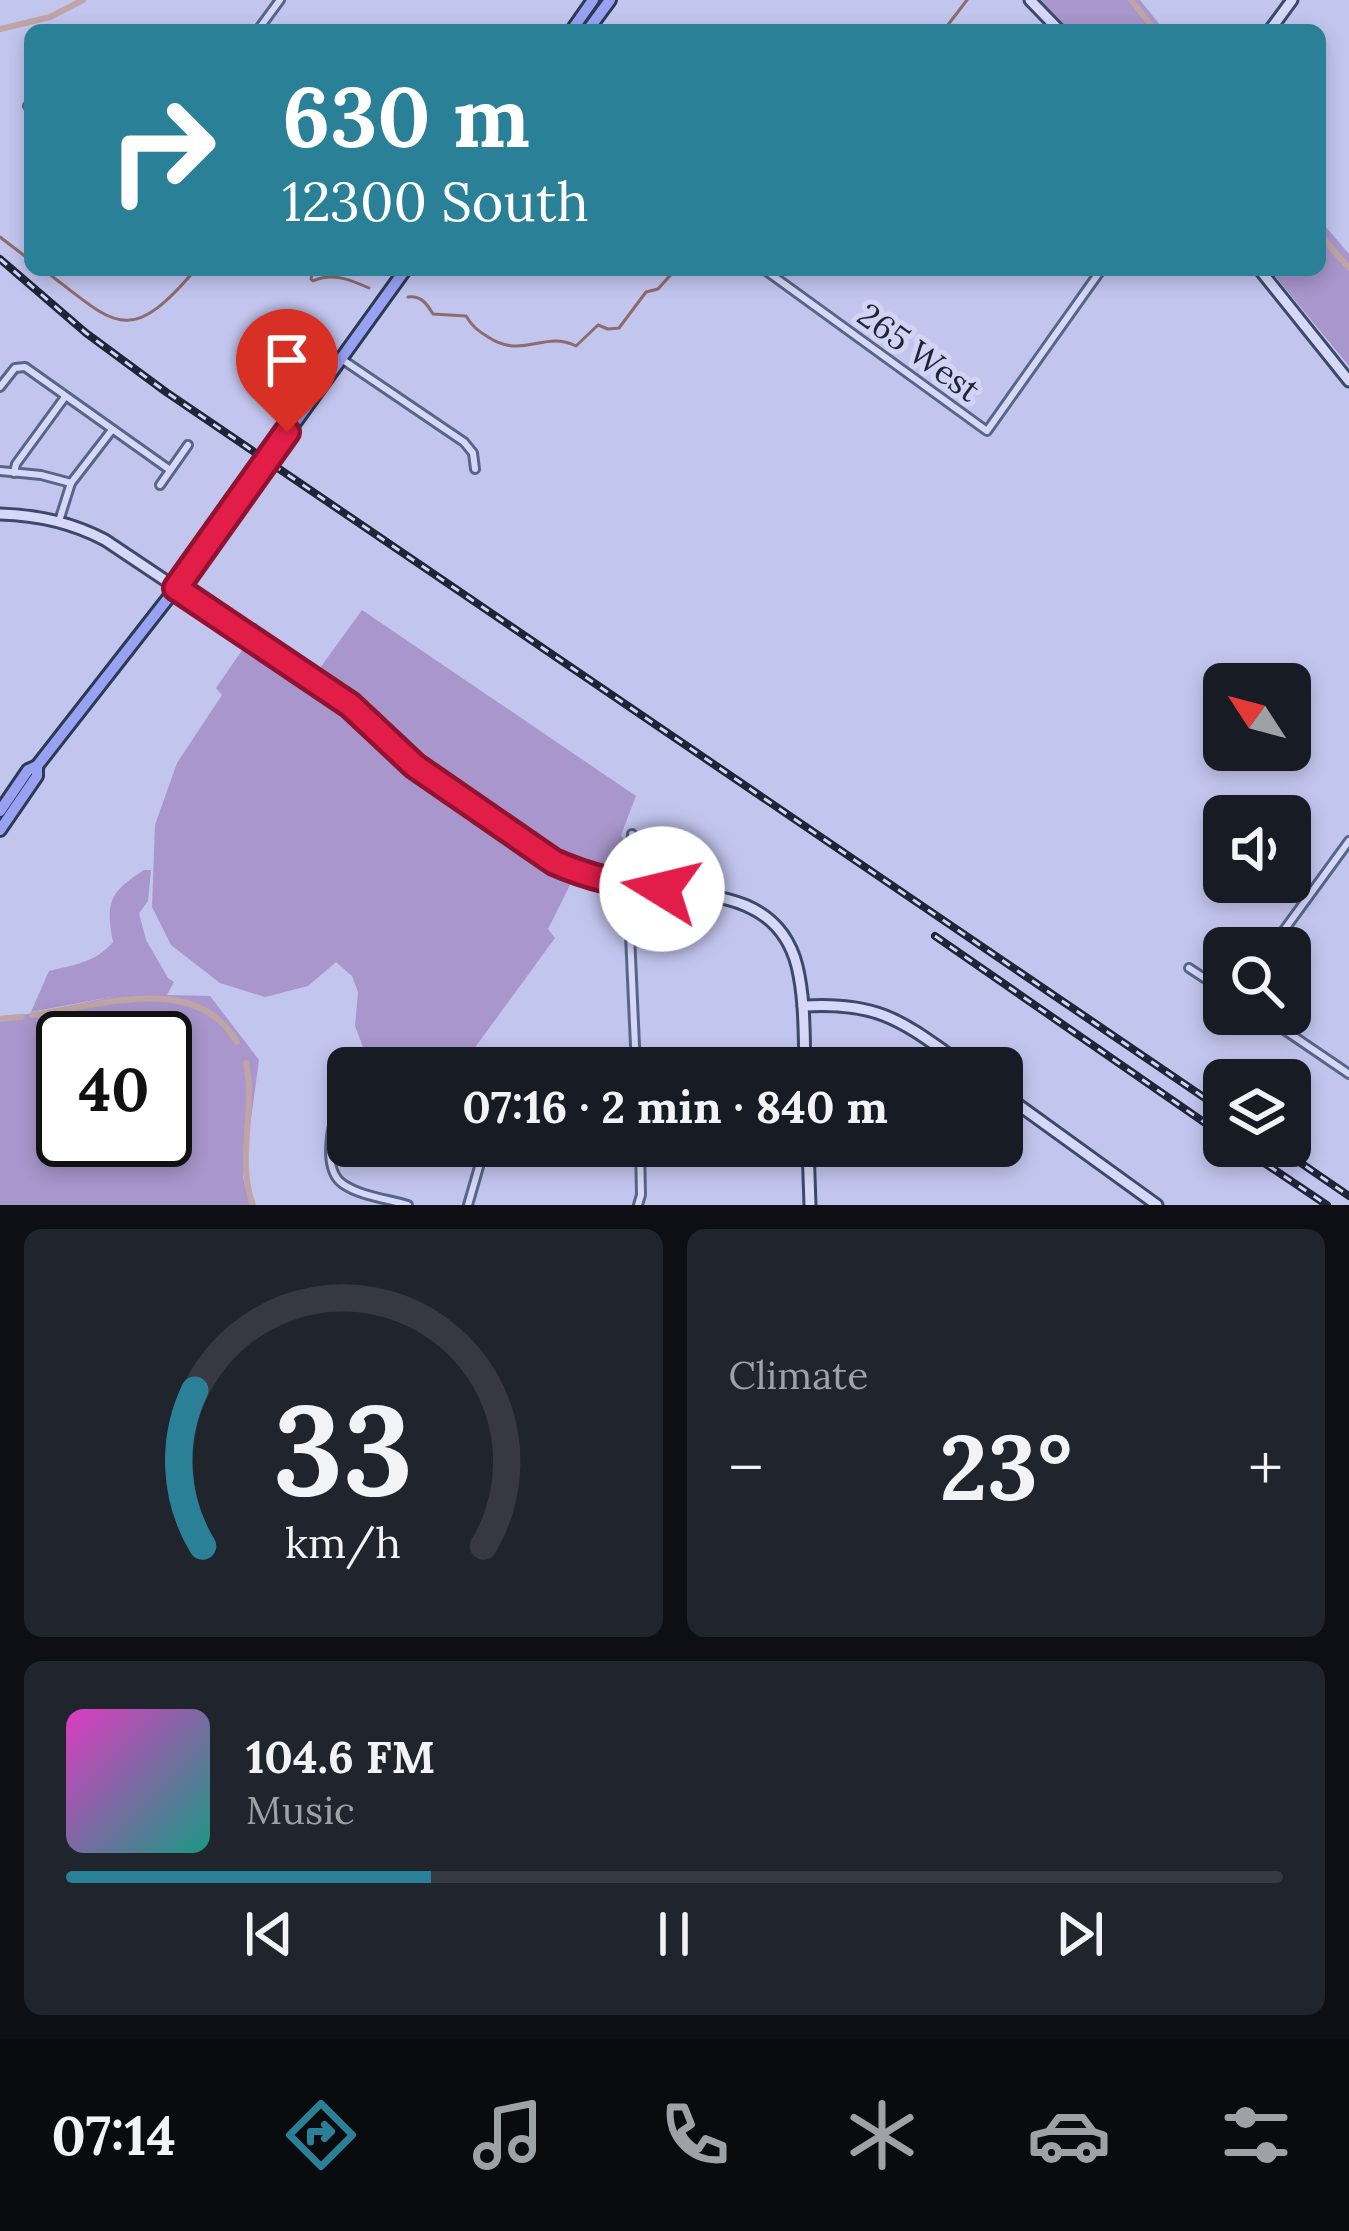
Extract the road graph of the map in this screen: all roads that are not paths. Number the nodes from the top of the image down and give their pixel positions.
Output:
1 (1030, 0) edge
2 (1053, 24) edge
3 (401, 276) edge
4 (773, 276) edge
5 (1097, 276) edge
6 (1265, 276) edge
7 (341, 358) junction
8 (1349, 381) edge
9 (0, 387) edge
10 (65, 396) junction
11 (112, 430) junction
12 (188, 445) dead end
13 (476, 469) dead end
14 (170, 470) junction
15 (0, 471) edge
16 (14, 473) junction
17 (71, 483) junction
18 (160, 485) dead end
19 (0, 514) edge
20 (59, 521) junction
21 (176, 588) junction
22 (37, 766) junction
23 (0, 811) edge
24 (0, 830) edge
25 (632, 834) dead end
26 (1349, 841) edge
27 (632, 886) junction
28 (1286, 927) edge
29 (1190, 968) dead end
30 (1203, 977) edge
31 (803, 1006) junction
32 (1292, 1035) edge
33 (635, 1047) edge
34 (804, 1047) edge
35 (938, 1047) edge
36 (1349, 1074) edge
37 (1023, 1108) edge
38 (332, 1167) edge
39 (479, 1167) edge
40 (640, 1167) edge
41 (809, 1167) edge
42 (408, 1205) edge
43 (468, 1205) edge
44 (638, 1205) edge
45 (810, 1205) edge
46 (1157, 1205) edge

1 - 2 street
3 - 7 main road
4 - 5 street, 265 West
6 - 8 street
7 - 13 street
7 - 21 main road
9 - 10 street
10 - 11 street
10 - 16 street
11 - 14 street
11 - 17 street
12 - 14 street
14 - 18 street
15 - 16 street
16 - 17 street
17 - 20 street
19 - 20 street
20 - 21 street
21 - 22 main road
21 - 27 street
22 - 23 main road
22 - 24 main road
25 - 27 street
26 - 28 street
27 - 31 street
27 - 33 street
29 - 30 street
31 - 34 street
31 - 35 street
32 - 36 street
37 - 46 street
38 - 42 street
39 - 43 street
40 - 44 street
41 - 45 street

